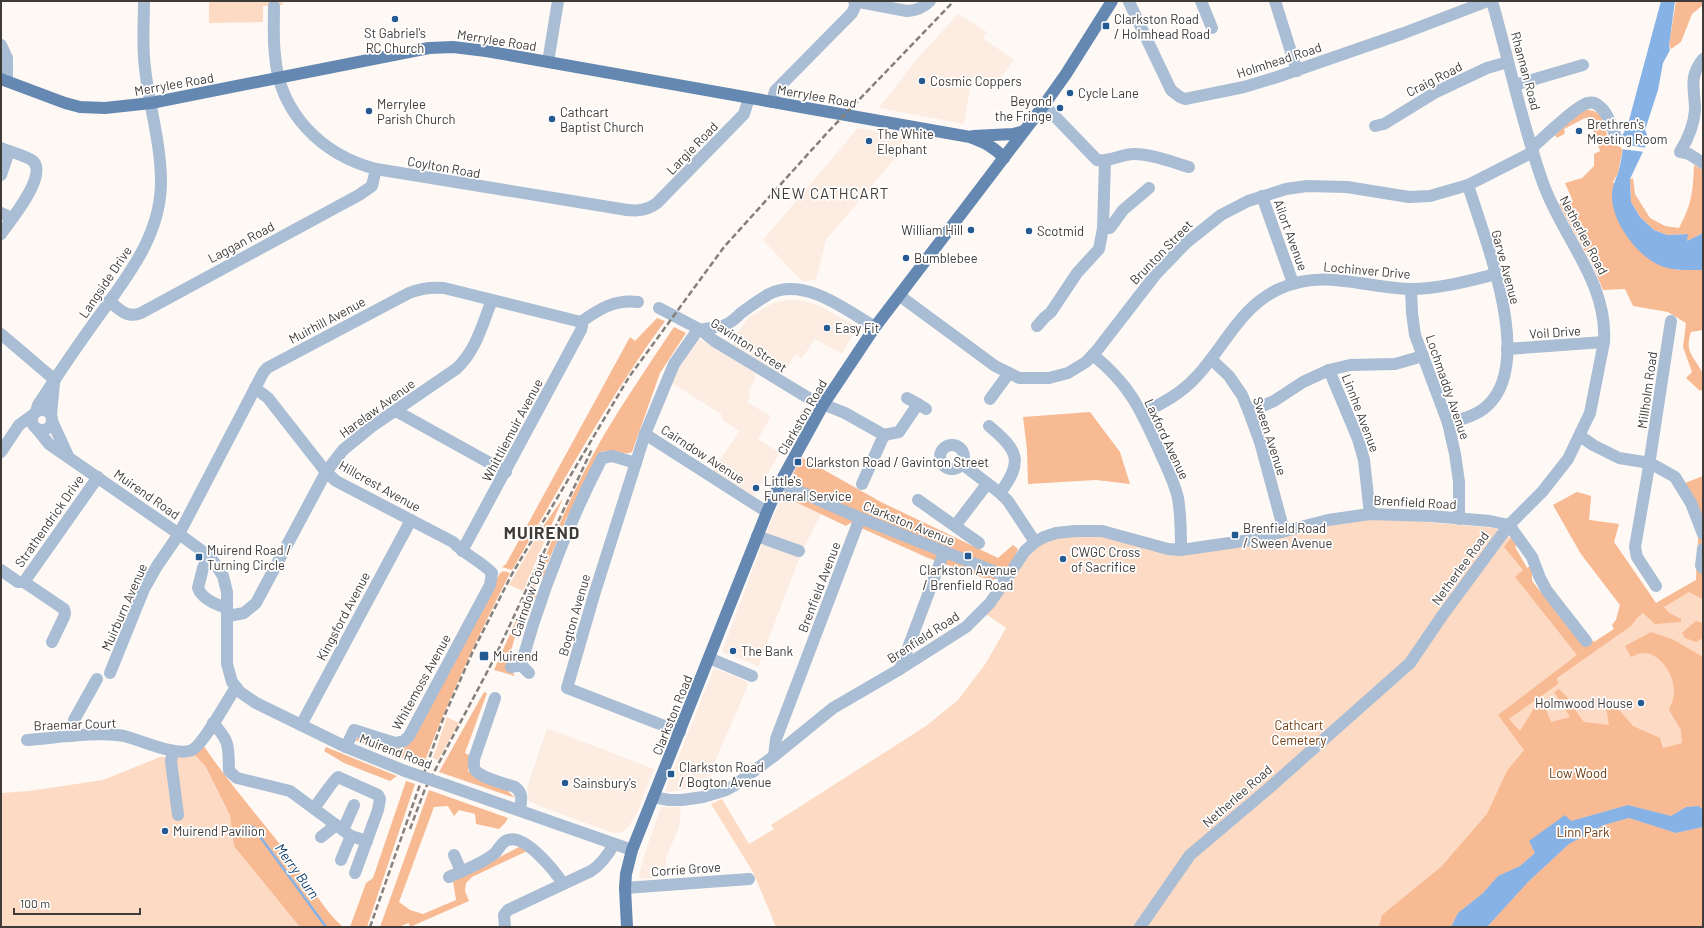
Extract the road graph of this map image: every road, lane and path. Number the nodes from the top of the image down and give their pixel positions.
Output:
1 (144, 1) edge
2 (558, 1) edge
3 (856, 1) edge
4 (930, 1) edge
5 (1112, 1) edge
6 (1201, 1) edge
7 (1275, 1) edge
8 (1488, 1) edge
9 (1492, 1) edge
10 (1129, 2) edge
11 (274, 6) dead end
12 (1212, 28) dead end
13 (1, 45) edge
14 (1703, 59) edge
15 (548, 62) junction
16 (1508, 62) junction
17 (1583, 65) dead end
18 (1297, 71) junction
19 (279, 79) junction
20 (4, 80) edge
21 (1515, 85) junction
22 (749, 98) junction
23 (772, 102) junction
24 (151, 103) junction
25 (1044, 105) junction
26 (1375, 126) dead end
27 (1024, 131) junction
28 (974, 136) junction
29 (1617, 139) dead end
30 (5, 150) edge
31 (1532, 150) junction
32 (1007, 154) junction
33 (1105, 161) junction
34 (1703, 163) edge
35 (1189, 167) dead end
36 (376, 169) junction
37 (1, 175) edge
38 (1468, 185) junction
39 (1149, 188) dead end
40 (1262, 196) junction
41 (646, 210) joint
42 (1, 213) edge
43 (12, 218) junction
44 (1103, 228) junction
45 (1, 234) edge
46 (1496, 274) junction
47 (1293, 283) junction
48 (1411, 289) junction
49 (900, 296) junction
50 (492, 300) junction
51 (109, 301) junction
52 (638, 302) dead end
53 (659, 308) dead end
54 (1672, 321) dead end
55 (580, 322) junction
56 (1038, 326) dead end
57 (875, 327) junction
58 (701, 330) junction
59 (1, 334) edge
60 (1604, 342) junction
61 (1507, 349) junction
62 (1093, 355) junction
63 (1423, 356) junction
64 (1211, 359) junction
65 (1329, 370) junction
66 (1009, 374) junction
67 (55, 380) junction
68 (255, 388) junction
69 (907, 398) dead end
70 (990, 399) dead end
71 (823, 404) junction
72 (396, 411) junction
73 (1249, 412) junction
74 (35, 413) junction
75 (1143, 413) junction
76 (52, 418) junction
77 (1448, 423) junction
78 (989, 426) dead end
79 (35, 428) junction
80 (645, 434) junction
81 (884, 435) junction
82 (12, 436) junction
83 (1580, 436) junction
84 (1, 452) edge
85 (68, 457) junction
86 (636, 463) junction
87 (1650, 463) junction
88 (962, 464) dead end
89 (326, 472) junction
90 (506, 472) junction
91 (98, 477) junction
92 (780, 483) junction
93 (862, 484) dead end
94 (986, 484) junction
95 (1000, 493) junction
96 (918, 500) dead end
97 (767, 512) junction
98 (1370, 514) junction
99 (860, 518) junction
100 (1459, 519) junction
101 (411, 520) junction
102 (1509, 525) junction
103 (954, 526) junction
104 (1284, 531) junction
105 (179, 534) junction
106 (1703, 534) edge
107 (757, 536) junction
108 (1035, 542) junction
109 (979, 543) dead end
110 (1703, 548) edge
111 (1181, 550) junction
112 (462, 551) junction
113 (799, 551) dead end
114 (944, 552) junction
115 (209, 556) junction
116 (1703, 568) edge
117 (1, 570) edge
118 (492, 573) joint
119 (1008, 577) junction
120 (24, 582) junction
121 (1656, 586) dead end
122 (228, 612) junction
123 (1586, 641) dead end
124 (52, 642) dead end
125 (709, 658) junction
126 (520, 669) dead end
127 (900, 669) junction
128 (110, 673) dead end
129 (752, 676) dead end
130 (97, 679) dead end
131 (236, 687) junction
132 (495, 698) dead end
133 (213, 723) junction
134 (300, 725) junction
135 (680, 732) junction
136 (71, 736) junction
137 (27, 740) dead end
138 (346, 747) junction
139 (173, 751) junction
140 (774, 756) junction
141 (653, 797) junction
142 (354, 805) dead end
143 (314, 808) junction
144 (520, 810) junction
145 (178, 815) dead end
146 (343, 830) junction
147 (320, 837) dead end
148 (367, 841) junction
149 (614, 844) junction
150 (632, 850) junction
151 (454, 855) dead end
152 (342, 860) dead end
153 (461, 871) junction
154 (355, 873) dead end
155 (449, 877) dead end
156 (749, 879) dead end
157 (563, 884) junction
158 (625, 888) junction
159 (505, 927) edge
160 (627, 927) edge
161 (1140, 927) edge

1 - 24 street, Langside Drive
2 - 15 street
3 - 4 street
3 - 23 street
5 - 25 main road, Clarkston Road
6 - 12 street
7 - 18 street
8 - 18 street, Holmhead Road
9 - 16 street, Rhannan Road
10 - 18 street, Holmhead Road
11 - 19 street, Coylton Road
13 - 20 street
14 - 34 street
15 - 19 main road, Merrylee Road
15 - 22 main road, Merrylee Road
16 - 21 street, Rhannan Road
16 - 26 street, Craig Road
17 - 21 street
19 - 24 main road, Merrylee Road
19 - 36 street, Coylton Road
20 - 24 main road, Merrylee Road
21 - 31 street, Rhannan Road
22 - 23 main road, Merrylee Road
22 - 41 street, Largie Road
23 - 28 main road, Merrylee Road
24 - 51 street, Langside Drive
25 - 27 main road, Clarkston Road
25 - 33 street
27 - 28 main road, Merrylee Road
27 - 32 main road, Clarkston Road
28 - 32 main road, Merrylee Road
29 - 31 street, Brunton Street
30 - 37 street
30 - 43 street
31 - 38 street, Brunton Street
31 - 60 street, Netherlee Road
32 - 49 main road, Clarkston Road
33 - 35 street
33 - 44 street
36 - 41 street, Coylton Road
36 - 51 street, Laggan Road
38 - 40 street, Brunton Street
38 - 46 street, Garve Avenue
39 - 44 street
40 - 47 street, Ailort Avenue
40 - 62 street, Brunton Street
42 - 43 street
43 - 45 street
44 - 56 street
46 - 48 street, Lochinver Drive
46 - 61 street, Garve Avenue
47 - 48 street, Lochinver Drive
47 - 64 street, Lochinver Drive
48 - 63 street, Lochmaddy Avenue
49 - 57 main road, Clarkston Road
49 - 66 street, Brunton Street
50 - 55 street, Muirhill Avenue
50 - 68 street, Muirhill Avenue
50 - 72 street, Harelaw Avenue
51 - 67 street, Langside Drive
52 - 55 street
53 - 58 street, Gavinton Street
54 - 87 street, Millholm Road
55 - 90 street, Whittliemuir Avenue
57 - 58 street
57 - 71 main road, Clarkston Road
58 - 71 street, Gavinton Street
58 - 80 street, Bogton Avenue
59 - 67 street
60 - 61 street, Voil Drive
60 - 83 street, Netherlee Road
61 - 77 street, Garve Avenue
62 - 66 street, Brunton Street
62 - 75 street, Laxford Avenue
63 - 65 street
63 - 77 street, Lochmaddy Avenue
64 - 73 street, Sween Avenue
64 - 75 street, Lochinver Drive
65 - 73 street
65 - 98 street, Linnhe Avenue
66 - 70 street
67 - 74 street, Langside Drive
67 - 76 street, Langside Drive
68 - 89 street, Hillcrest Avenue
68 - 105 street, Muirhill Avenue
69 - 81 street
71 - 81 street, Gavinton Street
71 - 92 main road, Clarkston Road
72 - 89 street, Harelaw Avenue
72 - 90 street
73 - 104 street, Sween Avenue
74 - 76 street
74 - 79 street, Langside Drive
74 - 82 street, Langside Drive
75 - 111 street, Laxford Avenue
76 - 79 street
76 - 85 street
77 - 100 street, Lochmaddy Avenue
78 - 95 street
79 - 82 street
79 - 85 street, Muirend Road
80 - 86 street, Bogton Avenue
80 - 97 street, Cairndow Avenue
81 - 93 street
82 - 84 street, Langside Drive
83 - 87 street
83 - 102 street, Netherlee Road
85 - 91 street, Muirend Road
86 - 126 street, Cairndow Court
86 - 135 street, Bogton Avenue
87 - 106 street
87 - 121 street, Millholm Road
88 - 94 street
89 - 101 street, Hillcrest Avenue
89 - 122 street, Harelaw Avenue
90 - 112 street, Whittliemuir Avenue
91 - 105 street, Muirend Road
91 - 120 street, Strathendrick Drive
92 - 97 main road, Clarkston Road
92 - 99 street, Clarkston Avenue
94 - 95 street
94 - 103 street
95 - 108 street
96 - 103 street
97 - 107 main road, Clarkston Road
98 - 100 street, Brenfield Road
98 - 104 street, Brenfield Road
99 - 114 street, Clarkston Avenue
99 - 140 street, Brenfield Avenue
100 - 102 street, Brenfield Road
101 - 112 street, Hillcrest Avenue
101 - 134 street, Kingsford Avenue
102 - 123 street
102 - 161 street, Netherlee Road
103 - 109 street
104 - 111 street, Brenfield Road
105 - 115 street, Muirend Road
105 - 128 street, Muirburn Avenue
107 - 113 street
107 - 125 main road, Clarkston Road
108 - 111 street, Brenfield Road
108 - 119 street, Brenfield Road
110 - 116 street
112 - 118 street, Hillcrest Avenue
114 - 119 street, Clarkston Avenue
114 - 127 street
115 - 122 street, Muirend Road
115 - 122 street
117 - 120 street, Strathendrick Drive
118 - 138 street, Whitemoss Avenue
119 - 127 street, Brenfield Road
120 - 124 street, Strathendrick Drive
122 - 131 street, Muirend Road
125 - 129 street
125 - 135 main road, Clarkston Road
127 - 140 street, Brenfield Road
130 - 136 street
131 - 133 street
131 - 134 street, Muirend Road
132 - 144 street
133 - 139 street
133 - 143 street
134 - 138 street, Muirend Road
135 - 141 main road, Clarkston Road
136 - 137 street, Braemar Court
136 - 139 street, Braemar Court
138 - 144 street, Muirend Road, bridge
139 - 145 street
140 - 141 street, Brenfield Road
141 - 150 main road, Clarkston Road
142 - 146 street
143 - 146 street
143 - 148 street
144 - 149 street, Muirend Road
146 - 147 street
146 - 148 street
146 - 152 street
148 - 154 street
149 - 150 street, Muirend Road
149 - 157 street
150 - 158 main road, Clarkston Road
151 - 153 street
153 - 155 street
153 - 157 street
156 - 158 street, Corrie Grove
157 - 159 street
158 - 160 main road, Clarkston Road

